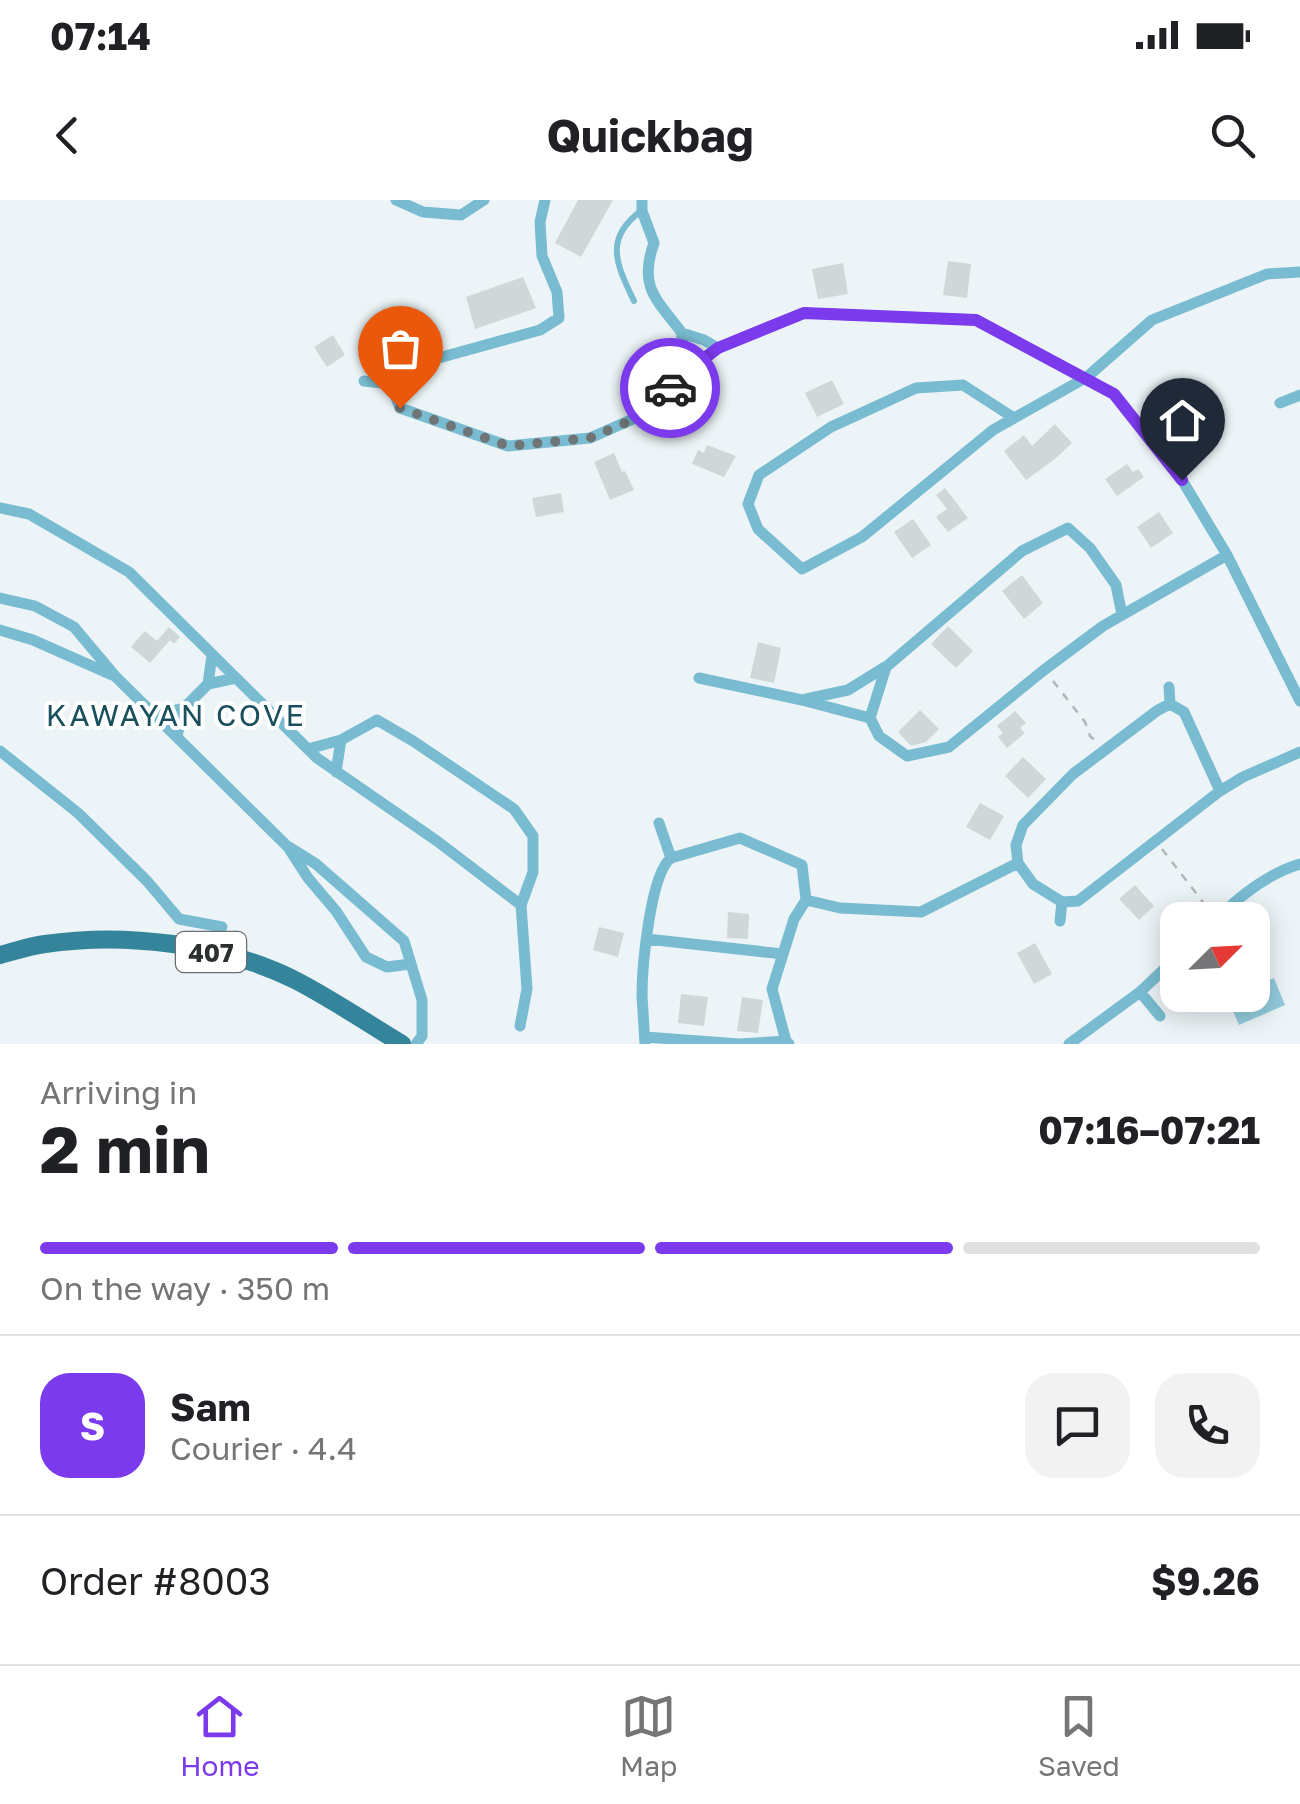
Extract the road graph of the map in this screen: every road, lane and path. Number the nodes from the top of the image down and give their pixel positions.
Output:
1 (396, 200) edge
2 (484, 200) edge
3 (545, 200) edge
4 (642, 205) edge
5 (1300, 272) edge
6 (634, 301) dead end
7 (682, 333) junction
8 (718, 348) junction
9 (689, 370) junction
10 (1087, 378) junction
11 (364, 381) dead end
12 (391, 384) junction
13 (1300, 394) edge
14 (1280, 402) dead end
15 (1014, 418) junction
16 (0, 508) edge
17 (1068, 513) dead end
18 (1068, 528) junction
19 (1227, 555) junction
20 (0, 598) edge
21 (1122, 614) junction
22 (0, 630) edge
23 (212, 654) junction
24 (886, 667) junction
25 (1044, 670) junction
26 (116, 677) junction
27 (236, 678) junction
28 (699, 678) dead end
29 (208, 684) junction
30 (1169, 687) dead end
31 (802, 700) junction
32 (1300, 701) edge
33 (1170, 704) junction
34 (184, 708) junction
35 (156, 715) junction
36 (870, 718) junction
37 (177, 736) junction
38 (341, 740) junction
39 (308, 749) junction
40 (0, 750) edge
41 (1106, 750) junction
42 (1300, 752) edge
43 (336, 772) junction
44 (1220, 791) junction
45 (659, 822) dead end
46 (1155, 840) junction
47 (288, 846) junction
48 (671, 858) junction
49 (1018, 863) junction
50 (1300, 864) edge
51 (350, 894) junction
52 (806, 900) junction
53 (1062, 902) junction
54 (1202, 902) edge
55 (1236, 902) edge
56 (521, 905) junction
57 (336, 911) junction
58 (1060, 920) dead end
59 (222, 926) dead end
60 (647, 940) junction
61 (0, 954) edge
62 (783, 954) junction
63 (410, 964) junction
64 (1160, 973) edge
65 (1140, 992) junction
66 (1160, 1016) dead end
67 (520, 1026) dead end
68 (1089, 1030) junction
69 (645, 1040) edge
70 (788, 1042) edge
71 (402, 1044) edge
72 (416, 1044) edge
73 (1071, 1044) edge
74 (1086, 1044) edge

1 - 2 street
3 - 12 street
4 - 6 lane
4 - 7 street
5 - 10 street
7 - 8 street
7 - 9 street
8 - 9 street
8 - 10 street
9 - 12 street
10 - 15 street
10 - 19 street
11 - 12 street
13 - 14 street
15 - 15 street
16 - 23 street
17 - 18 street
18 - 21 street
18 - 24 street
19 - 21 street
19 - 32 street
20 - 26 street
21 - 25 street
22 - 26 street
23 - 27 street
23 - 29 street
24 - 31 street
24 - 36 street
25 - 36 street
25 - 41 path
26 - 35 street
27 - 29 street
27 - 39 street
28 - 31 street
29 - 34 street
30 - 33 street
31 - 36 street
33 - 41 street
33 - 44 street
34 - 35 street
34 - 37 street
35 - 37 street
37 - 47 street
38 - 39 street
38 - 43 street
38 - 56 street
39 - 43 street
40 - 59 street
41 - 49 street
42 - 44 street
43 - 56 street
44 - 46 street
45 - 48 street
46 - 53 street
46 - 54 path
47 - 51 street
47 - 57 street
48 - 52 street
48 - 60 street
49 - 52 street
49 - 53 street
50 - 55 street
51 - 57 street
51 - 63 street
52 - 62 street
53 - 58 street
56 - 67 street
57 - 63 street
60 - 62 street
60 - 69 street
61 - 71 main road, 407
62 - 70 street
63 - 72 street
64 - 65 street
65 - 66 street
65 - 68 street
68 - 73 street
68 - 74 street
69 - 70 street

